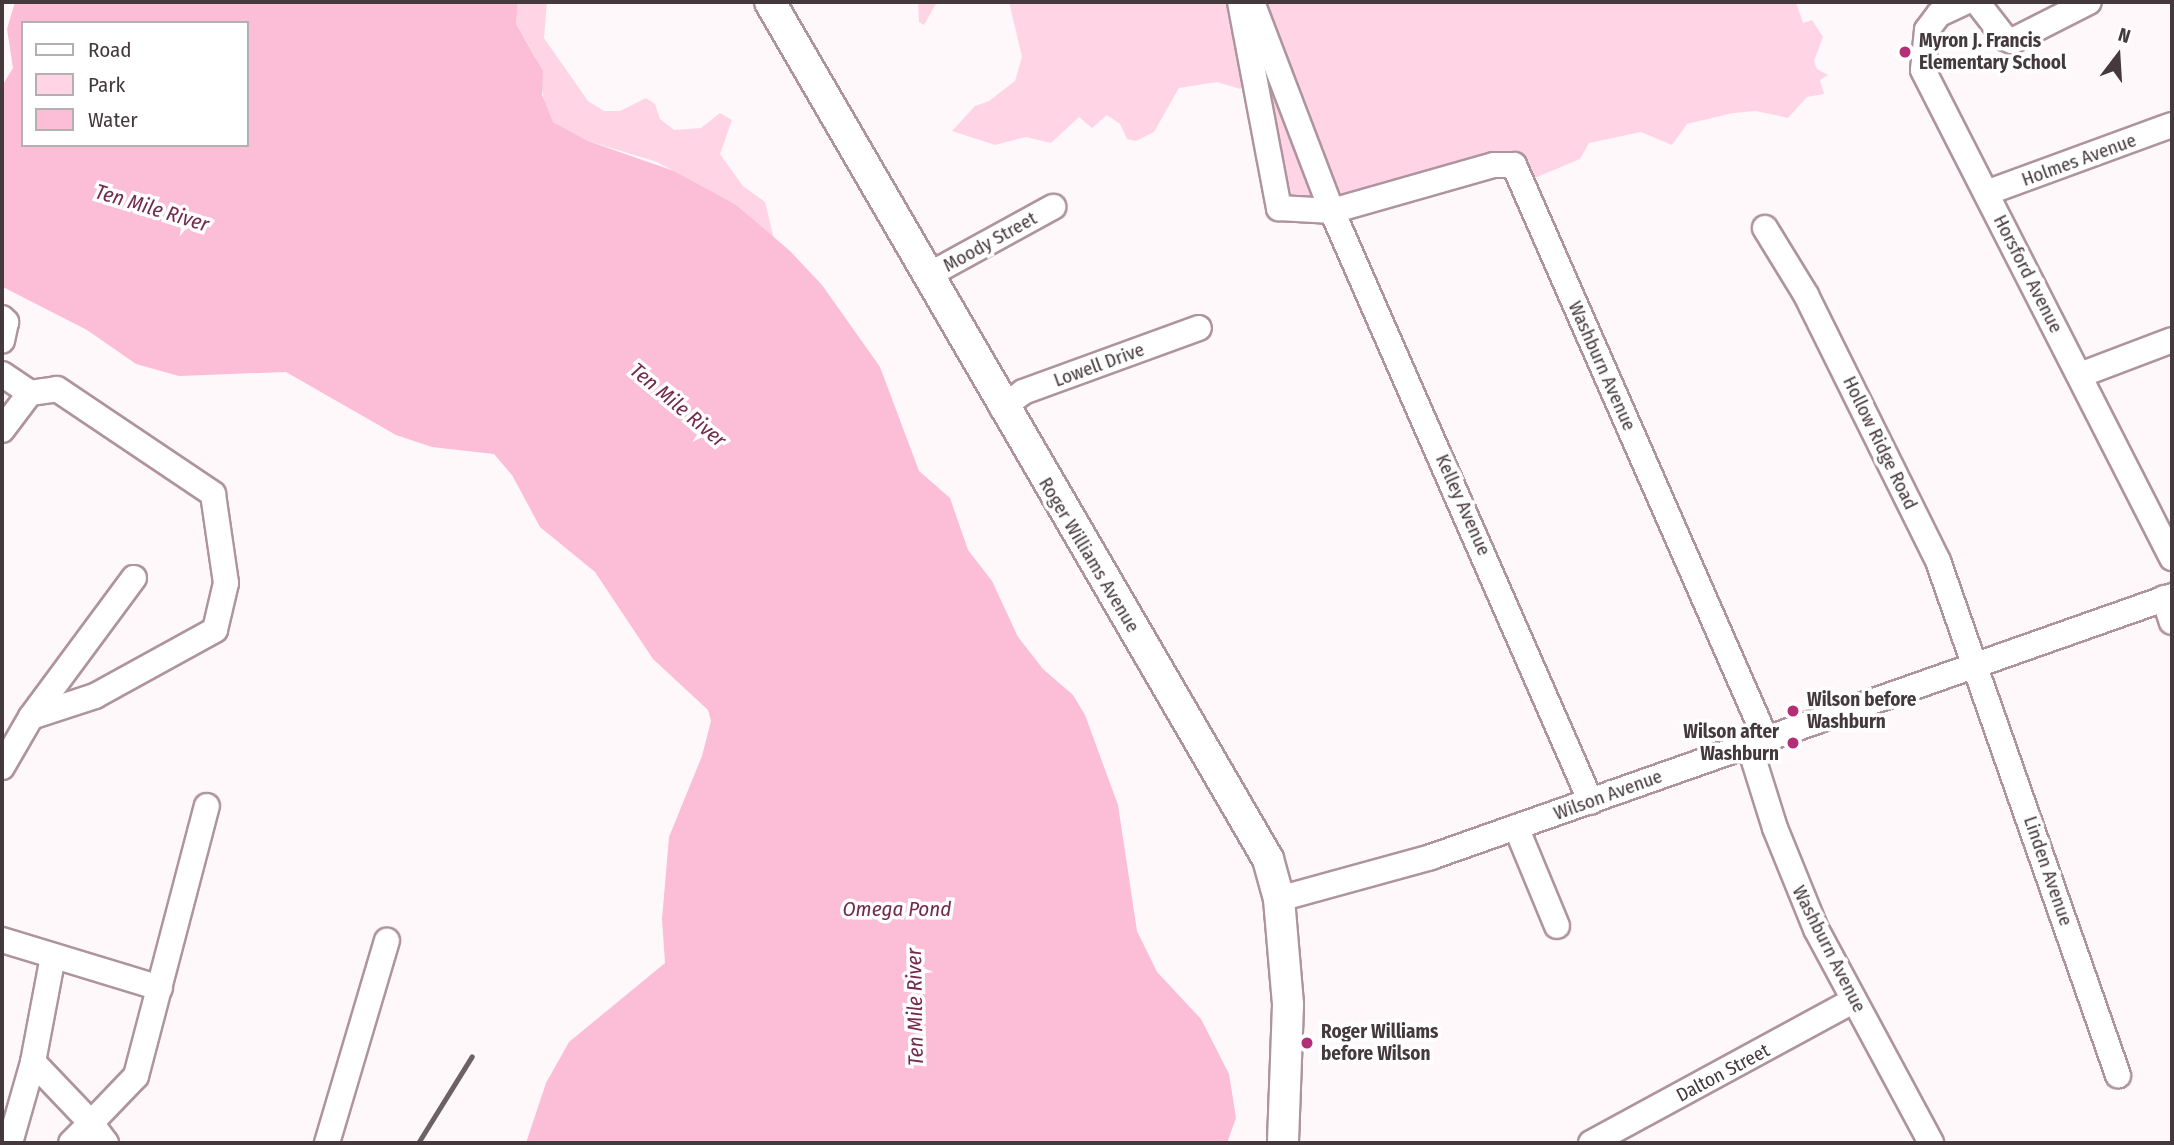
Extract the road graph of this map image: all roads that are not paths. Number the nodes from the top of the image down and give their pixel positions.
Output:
1 (770, 2) edge
2 (1240, 2) edge
3 (1252, 2) edge
4 (1965, 2) edge
5 (1977, 2) edge
6 (2088, 2) edge
7 (2172, 125) edge
8 (1986, 193) junction
9 (1053, 207) dead end
10 (1332, 211) junction
11 (1765, 228) dead end
12 (927, 276) junction
13 (2, 318) edge
14 (1199, 328) dead end
15 (2172, 340) edge
16 (2, 341) edge
17 (2, 374) edge
18 (2080, 375) junction
19 (30, 393) junction
20 (1002, 408) junction
21 (2, 430) edge
22 (2172, 558) edge
23 (134, 578) dead end
24 (2170, 605) edge
25 (1976, 667) junction
26 (30, 718) junction
27 (1758, 742) junction
28 (2, 767) edge
29 (1591, 802) junction
30 (206, 806) dead end
31 (1517, 827) junction
32 (1279, 899) junction
33 (1557, 926) dead end
34 (2, 940) edge
35 (387, 941) dead end
36 (53, 956) junction
37 (160, 988) junction
38 (1854, 1000) junction
39 (33, 1062) junction
40 (2118, 1075) dead end
41 (91, 1123) junction
42 (10, 1143) edge
43 (71, 1143) edge
44 (106, 1143) edge
45 (327, 1143) edge
46 (1283, 1143) edge
47 (1591, 1143) edge
48 (1931, 1143) edge

1 - 12 main road, Roger Williams Avenue
2 - 10 street
3 - 10 street, Kelley Avenue
4 - 8 street, Horsford Avenue
5 - 6 street
7 - 8 street, Holmes Avenue
8 - 18 street, Horsford Avenue
9 - 12 street, Moody Street
10 - 27 street, Washburn Avenue
10 - 29 street, Kelley Avenue
11 - 25 street, Hollow Ridge Road
12 - 20 main road, Roger Williams Avenue
13 - 16 street
14 - 20 street, Lowell Drive
15 - 18 street
17 - 19 street
18 - 22 street, Horsford Avenue
19 - 21 street
19 - 26 street
20 - 32 main road, Roger Williams Avenue
23 - 26 street
24 - 25 street, Wilson Avenue
25 - 27 street, Wilson Avenue
25 - 40 street, Linden Avenue
26 - 28 street
27 - 29 street, Wilson Avenue
27 - 38 street, Washburn Avenue
29 - 31 street, Wilson Avenue
30 - 37 street
31 - 32 street, Wilson Avenue
31 - 33 street
32 - 46 main road, Roger Williams Avenue
34 - 36 street
35 - 45 street
36 - 37 street
36 - 39 street
37 - 41 street
38 - 47 street, Dalton Street
38 - 48 street, Washburn Avenue
39 - 41 street
39 - 42 street
41 - 43 street
41 - 44 street

